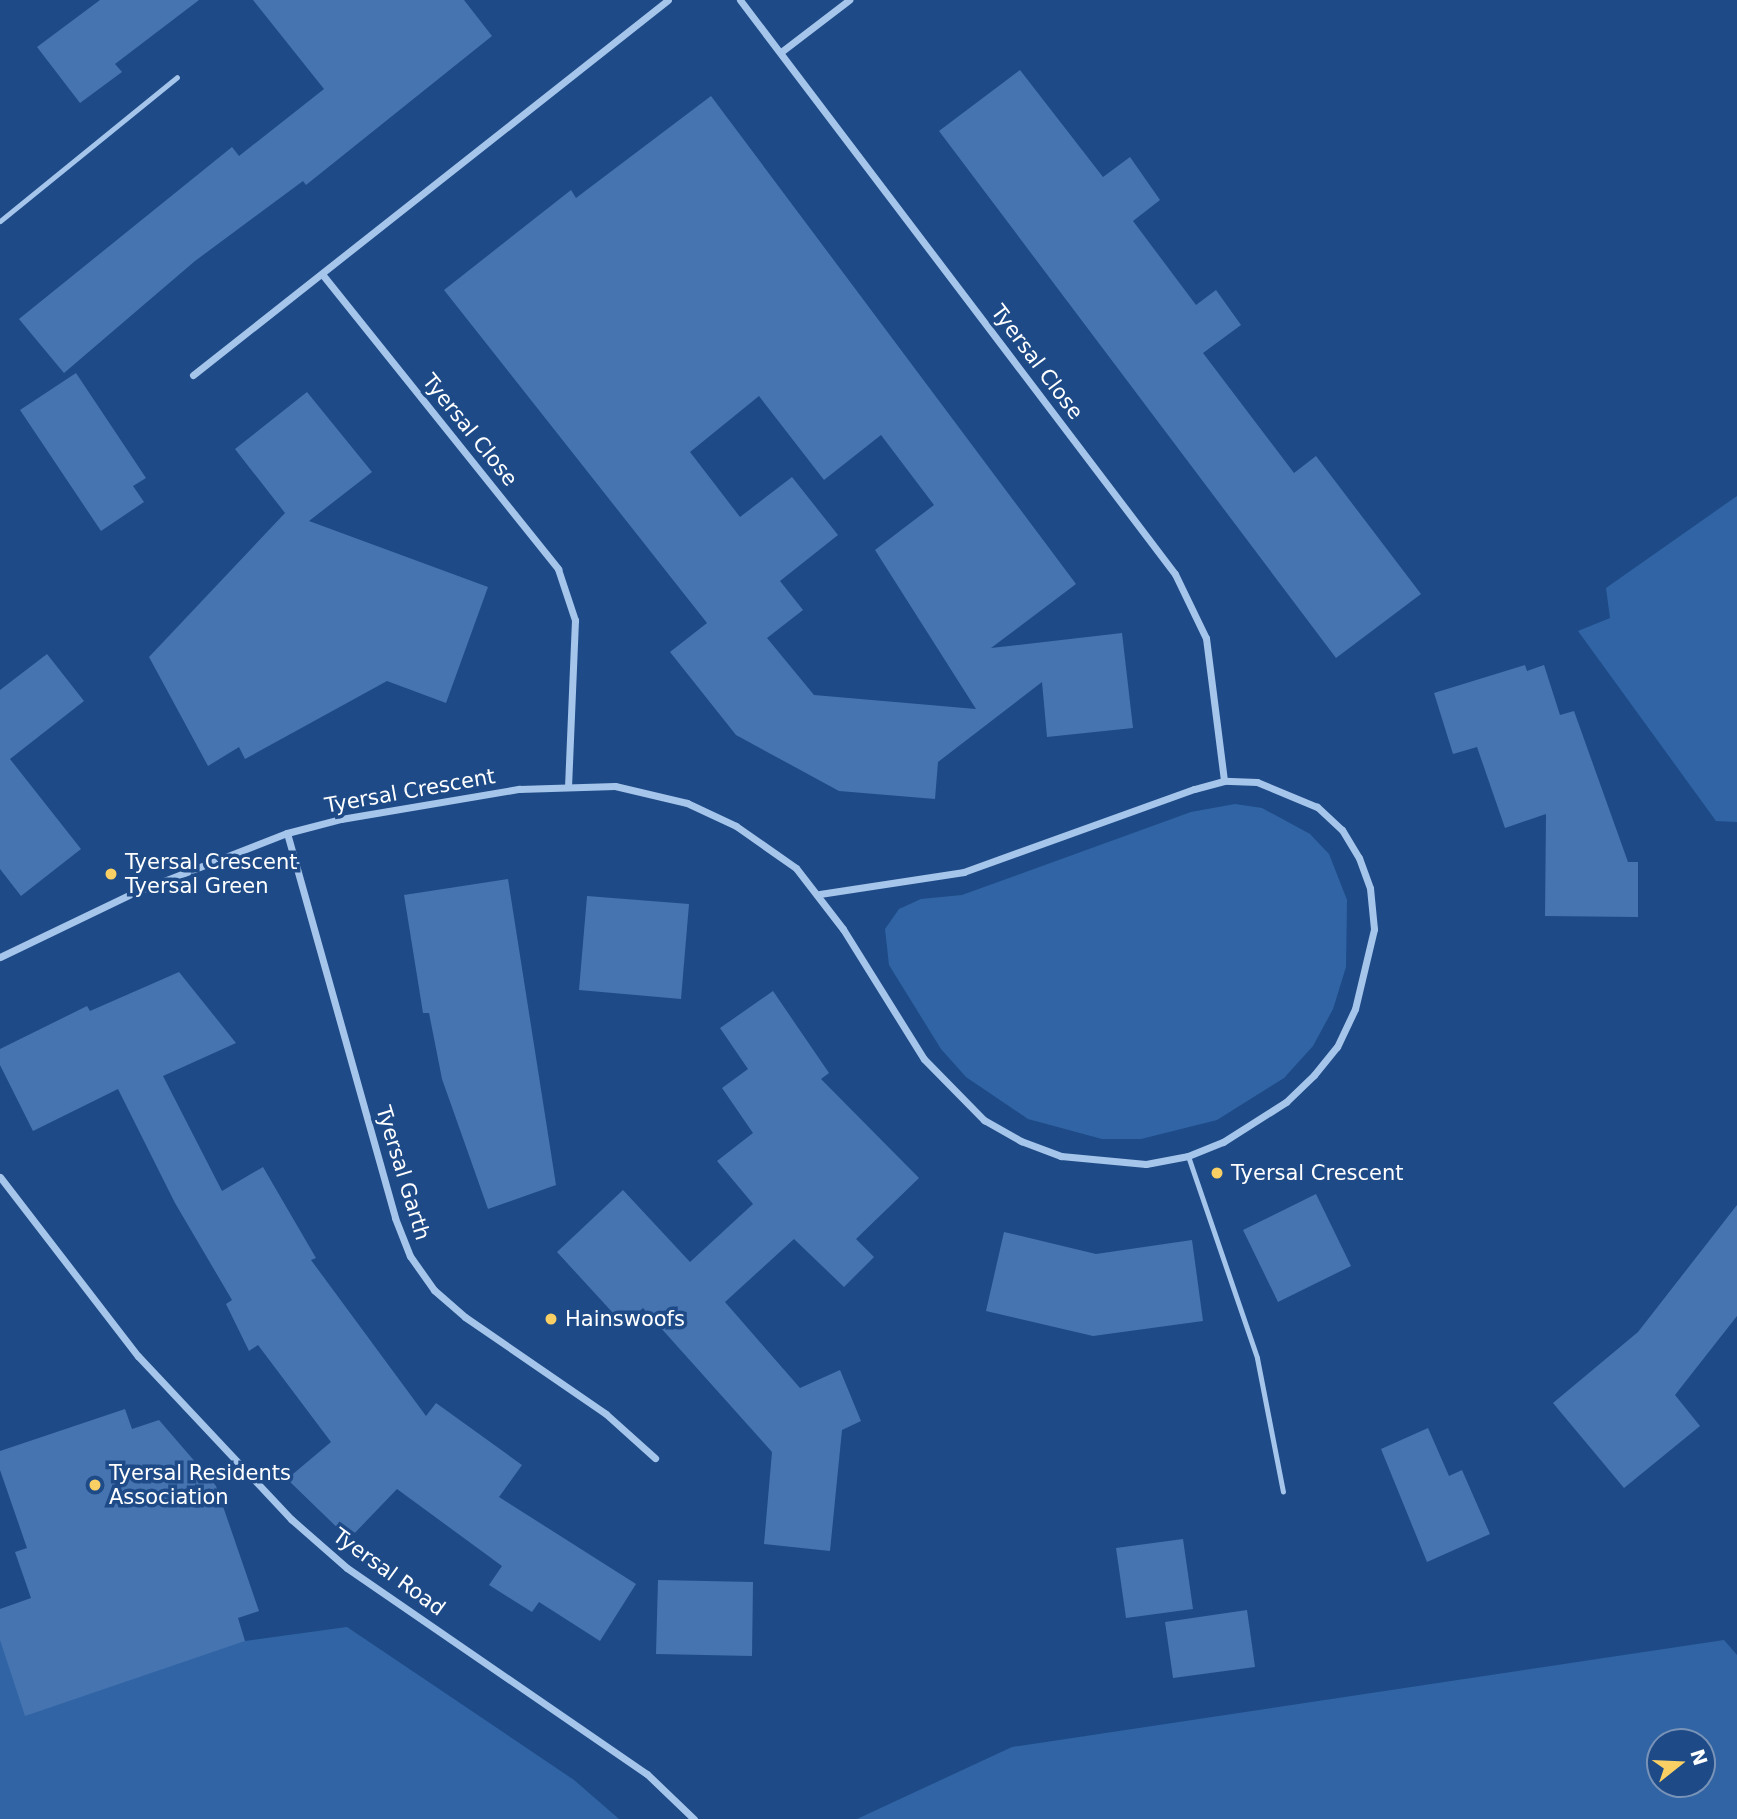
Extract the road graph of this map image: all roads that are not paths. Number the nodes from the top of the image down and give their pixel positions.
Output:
1 (668, 0) edge
2 (740, 0) edge
3 (849, 0) edge
4 (781, 52) junction
5 (177, 77) dead end
6 (0, 220) edge
7 (322, 274) junction
8 (193, 375) dead end
9 (1224, 781) junction
10 (568, 786) junction
11 (287, 833) junction
12 (820, 894) junction
13 (0, 957) edge
14 (1188, 1156) junction
15 (0, 1177) edge
16 (654, 1458) dead end
17 (1283, 1492) dead end
18 (694, 1819) edge

1 - 7 street
2 - 4 street, Tyersal Close
3 - 4 street
4 - 9 street, Tyersal Close
5 - 6 lane
7 - 8 street
7 - 10 street, Tyersal Close
9 - 12 street, Tyersal Crescent
9 - 14 street, Tyersal Crescent
10 - 11 street, Tyersal Crescent
10 - 12 street, Tyersal Crescent
11 - 13 street, Tyersal Crescent
11 - 16 street, Tyersal Garth
12 - 14 street, Tyersal Crescent
14 - 17 lane
15 - 18 street, Tyersal Road

